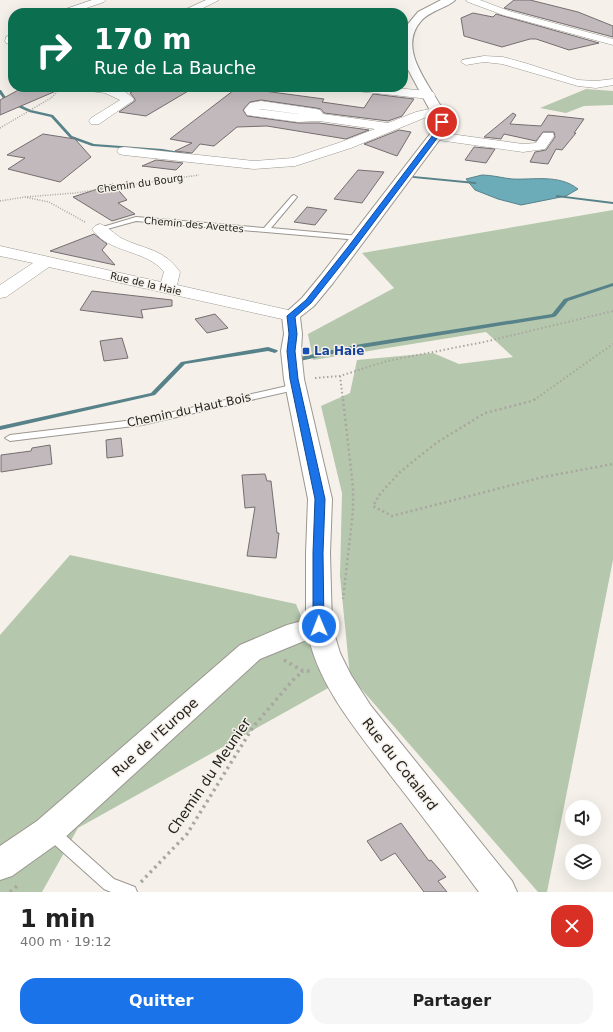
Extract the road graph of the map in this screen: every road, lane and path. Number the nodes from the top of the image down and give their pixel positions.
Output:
1 (101, 0) edge
2 (214, 0) edge
3 (450, 0) edge
4 (471, 0) edge
5 (78, 8) edge
6 (196, 8) edge
7 (408, 34) edge
8 (613, 42) edge
9 (408, 60) edge
10 (466, 62) dead end
11 (613, 82) edge
12 (57, 92) edge
13 (109, 92) edge
14 (398, 92) edge
15 (429, 95) junction
16 (438, 111) junction
17 (319, 117) dead end
18 (95, 121) dead end
19 (388, 127) junction
20 (0, 128) edge
21 (436, 136) junction
22 (548, 136) dead end
23 (124, 151) dead end
24 (201, 175) dead end
25 (25, 197) junction
26 (294, 197) dead end
27 (0, 201) edge
28 (100, 229) junction
29 (266, 230) junction
30 (359, 238) junction
31 (0, 251) edge
32 (47, 261) junction
33 (168, 288) junction
34 (0, 293) edge
35 (613, 311) edge
36 (291, 316) junction
37 (613, 344) edge
38 (340, 376) junction
39 (295, 383) junction
40 (10, 438) dead end
41 (613, 464) edge
42 (343, 601) dead end
43 (319, 626) junction
44 (303, 671) dead end
45 (49, 831) junction
46 (0, 865) edge
47 (132, 889) edge
48 (500, 892) edge

1 - 5 street
2 - 6 street
3 - 7 street
4 - 8 street
9 - 15 street
10 - 11 street
12 - 20 path
13 - 18 street
14 - 15 street
15 - 16 street
16 - 19 street, Chemin du Bourg
16 - 21 street
17 - 19 street
19 - 23 street, Chemin du Bourg
21 - 22 street
21 - 30 street
24 - 25 path, Chemin du Bourg
25 - 27 path, Chemin du Bourg
25 - 28 path
26 - 29 lane
28 - 29 lane, Chemin des Avettes
28 - 33 street
29 - 30 lane, Chemin des Avettes
30 - 36 street
31 - 32 street, Rue de la Haie
32 - 33 street, Rue de la Haie
32 - 34 street
33 - 36 street, Rue de la Haie
35 - 38 path
36 - 39 street, Rue du Cotalard
37 - 41 path
38 - 39 path
38 - 42 path
39 - 40 lane, Chemin du Haut Bois
39 - 43 street, Rue du Cotalard
43 - 45 street, Rue de l'Europe
43 - 48 street, Rue du Cotalard
44 - 47 path, Chemin du Meunier
45 - 46 street, Rue de l'Europe
45 - 47 lane

